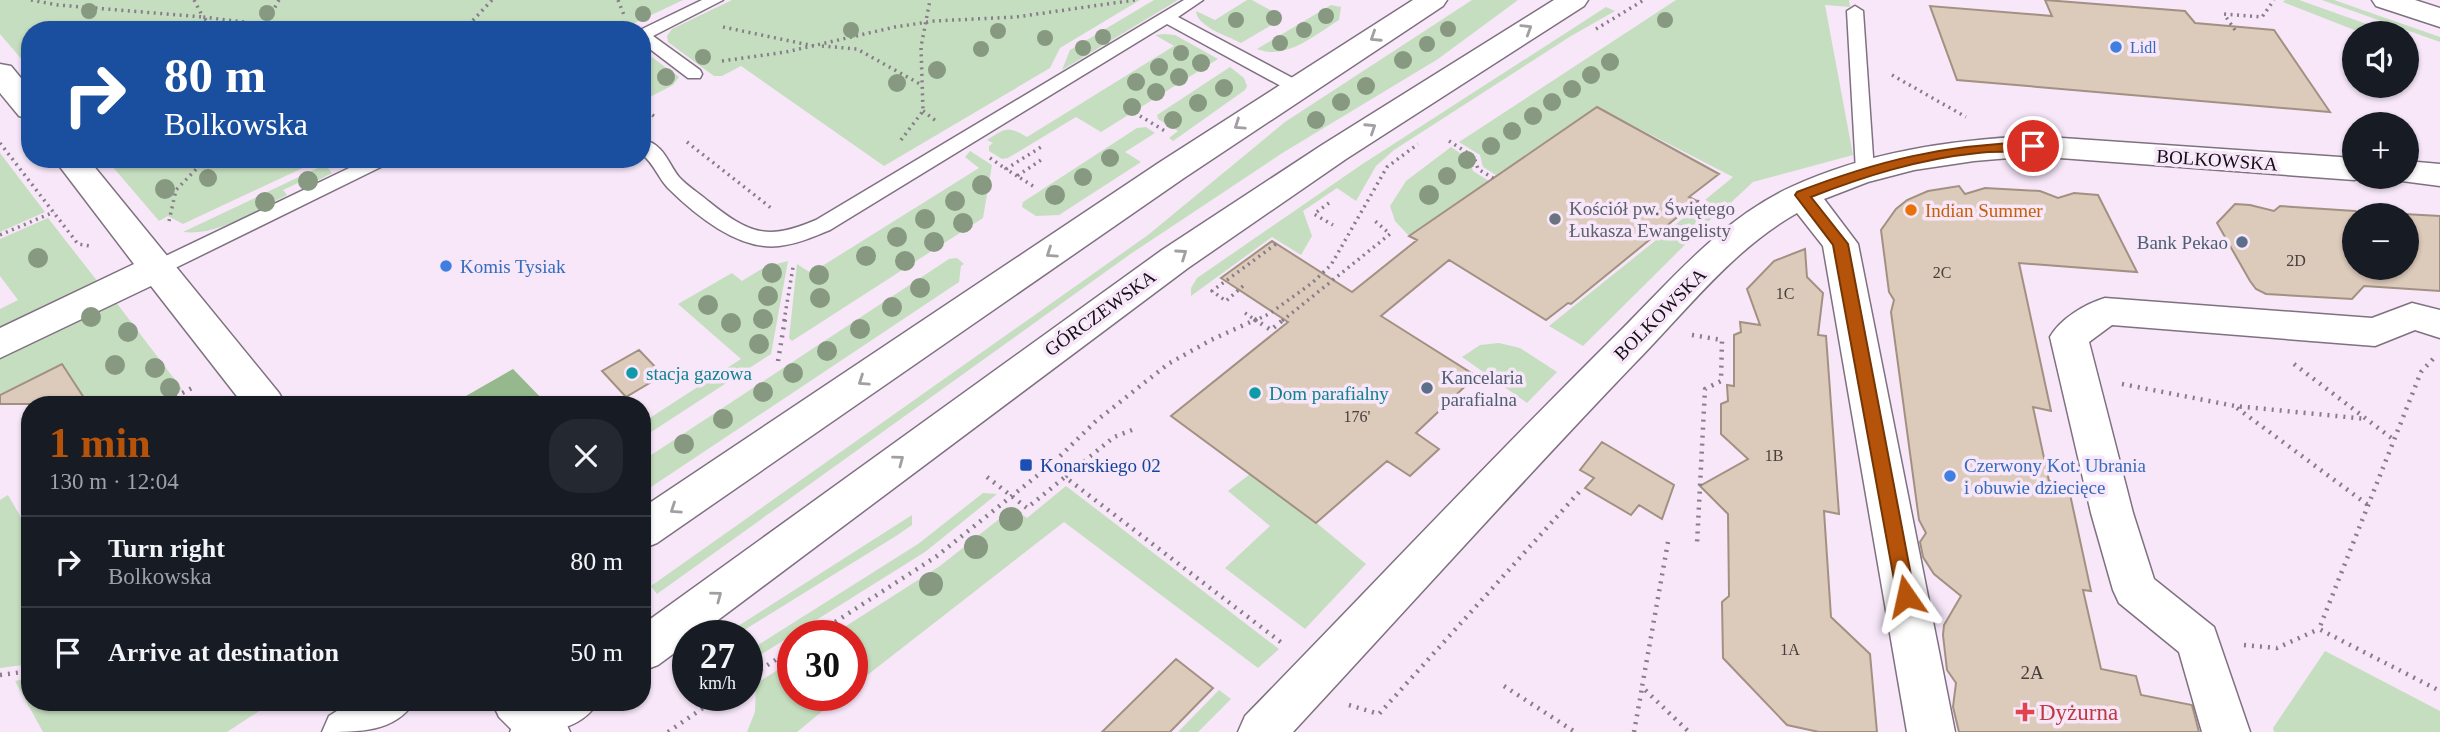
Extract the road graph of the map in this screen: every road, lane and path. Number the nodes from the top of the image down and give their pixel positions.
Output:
1 (31, 0) edge
2 (194, 0) edge
3 (278, 0) edge
4 (492, 0) edge
5 (715, 0) edge
6 (930, 0) edge
7 (1136, 0) edge
8 (1146, 0) edge
9 (1195, 0) edge
10 (1433, 0) edge
11 (1644, 0) edge
12 (2274, 0) edge
13 (2386, 0) edge
14 (1135, 7) dead end
15 (1854, 11) dead end
16 (1582, 16) edge
17 (1166, 17) junction
18 (203, 18) junction
19 (2440, 18) edge
20 (206, 21) edge
21 (221, 21) edge
22 (267, 21) edge
23 (472, 21) edge
24 (924, 23) junction
25 (2235, 30) dead end
26 (651, 31) edge
27 (651, 32) edge
28 (651, 35) edge
29 (816, 46) junction
30 (1857, 57) junction
31 (719, 62) dead end
32 (0, 73) edge
33 (694, 74) dead end
34 (920, 84) junction
35 (1296, 88) junction
36 (21, 98) edge
37 (651, 114) edge
38 (1140, 116) dead end
39 (663, 123) dead end
40 (1161, 137) dead end
41 (684, 139) dead end
42 (1425, 140) dead end
43 (1449, 141) dead end
44 (0, 143) edge
45 (897, 144) dead end
46 (1041, 147) dead end
47 (2021, 147) junction
48 (651, 152) edge
49 (1044, 158) dead end
50 (78, 168) edge
51 (196, 168) edge
52 (364, 168) edge
53 (2342, 168) edge
54 (1865, 171) junction
55 (2419, 173) edge
56 (2440, 175) edge
57 (1017, 176) junction
58 (1493, 178) dead end
59 (1033, 186) dead end
60 (1802, 195) junction
61 (1335, 199) dead end
62 (54, 212) junction
63 (1374, 221) dead end
64 (169, 223) dead end
65 (1333, 225) dead end
66 (0, 235) edge
67 (797, 237) junction
68 (1276, 244) dead end
69 (92, 247) dead end
70 (158, 268) junction
71 (1243, 286) dead end
72 (1245, 313) dead end
73 (1256, 320) junction
74 (2271, 324) junction
75 (2440, 324) edge
76 (0, 344) edge
77 (2440, 350) edge
78 (778, 361) dead end
79 (2078, 375) junction
80 (194, 387) dead end
81 (177, 396) edge
82 (259, 396) edge
83 (2235, 406) junction
84 (2367, 419) junction
85 (1132, 430) dead end
86 (2394, 440) junction
87 (987, 477) dead end
88 (1065, 477) junction
89 (1580, 491) dead end
90 (1011, 496) junction
91 (2368, 505) junction
92 (651, 525) edge
93 (1668, 542) dead end
94 (839, 620) edge
95 (2319, 629) junction
96 (2198, 641) junction
97 (651, 644) edge
98 (21, 672) edge
99 (0, 675) edge
100 (1328, 686) junction
101 (1504, 686) dead end
102 (1642, 687) junction
103 (2440, 691) edge
104 (377, 711) edge
105 (700, 711) edge
106 (672, 731) edge
107 (346, 732) edge
108 (1262, 732) edge
109 (1575, 732) edge
110 (1634, 732) edge
111 (1689, 732) edge
112 (1931, 732) edge
113 (2226, 732) edge

1 - 18 path
2 - 18 path
3 - 22 path
4 - 23 path
5 - 26 lane
6 - 24 path
7 - 24 path
8 - 14 path
9 - 17 lane
10 -> 35 street
11 - 16 path
12 - 25 path
13 - 19 street
15 - 30 lane
97 -> 16 street, GÓRCZEWSKA
17 - 35 lane
17 - 67 lane
18 - 20 path
18 - 21 path
24 - 29 path
24 - 34 path
27 - 29 path
28 - 33 lane
29 - 31 path
29 - 34 path
30 - 47 path
30 - 54 lane
32 - 36 street
34 - 45 path
35 -> 92 street
37 - 39 path
38 - 40 path
41 - 67 path
42 - 73 path
43 - 58 path
44 - 62 path
46 - 57 path
47 - 53 street, BOLKOWSKA
47 - 54 street, BOLKOWSKA
48 - 67 lane
49 - 57 path
50 - 70 street
51 - 64 path
52 - 70 lane
54 - 60 street, BOLKOWSKA
55 - 56 street
57 - 59 path
60 - 100 street, BOLKOWSKA
60 - 112 street
61 - 65 path
62 - 66 path
62 - 69 path
63 - 73 path
67 - 78 path
68 - 71 path
70 - 76 street
70 - 82 street
72 - 73 path
73 - 90 path
74 - 75 street
74 - 79 street
74 - 84 path
77 - 86 path
79 - 83 path
79 - 96 street
80 - 81 path
83 - 84 path
83 - 91 path
84 - 86 path
85 - 88 path
86 - 91 path
87 - 90 path
88 - 90 path
88 - 100 path
89 - 100 path
90 - 94 path
91 - 95 path
93 - 102 path
95 - 96 path
95 - 103 path
96 - 113 street
98 - 99 path
100 - 108 street, BOLKOWSKA
101 - 109 path
102 - 110 path
102 - 111 path
104 - 107 street
105 - 106 path

